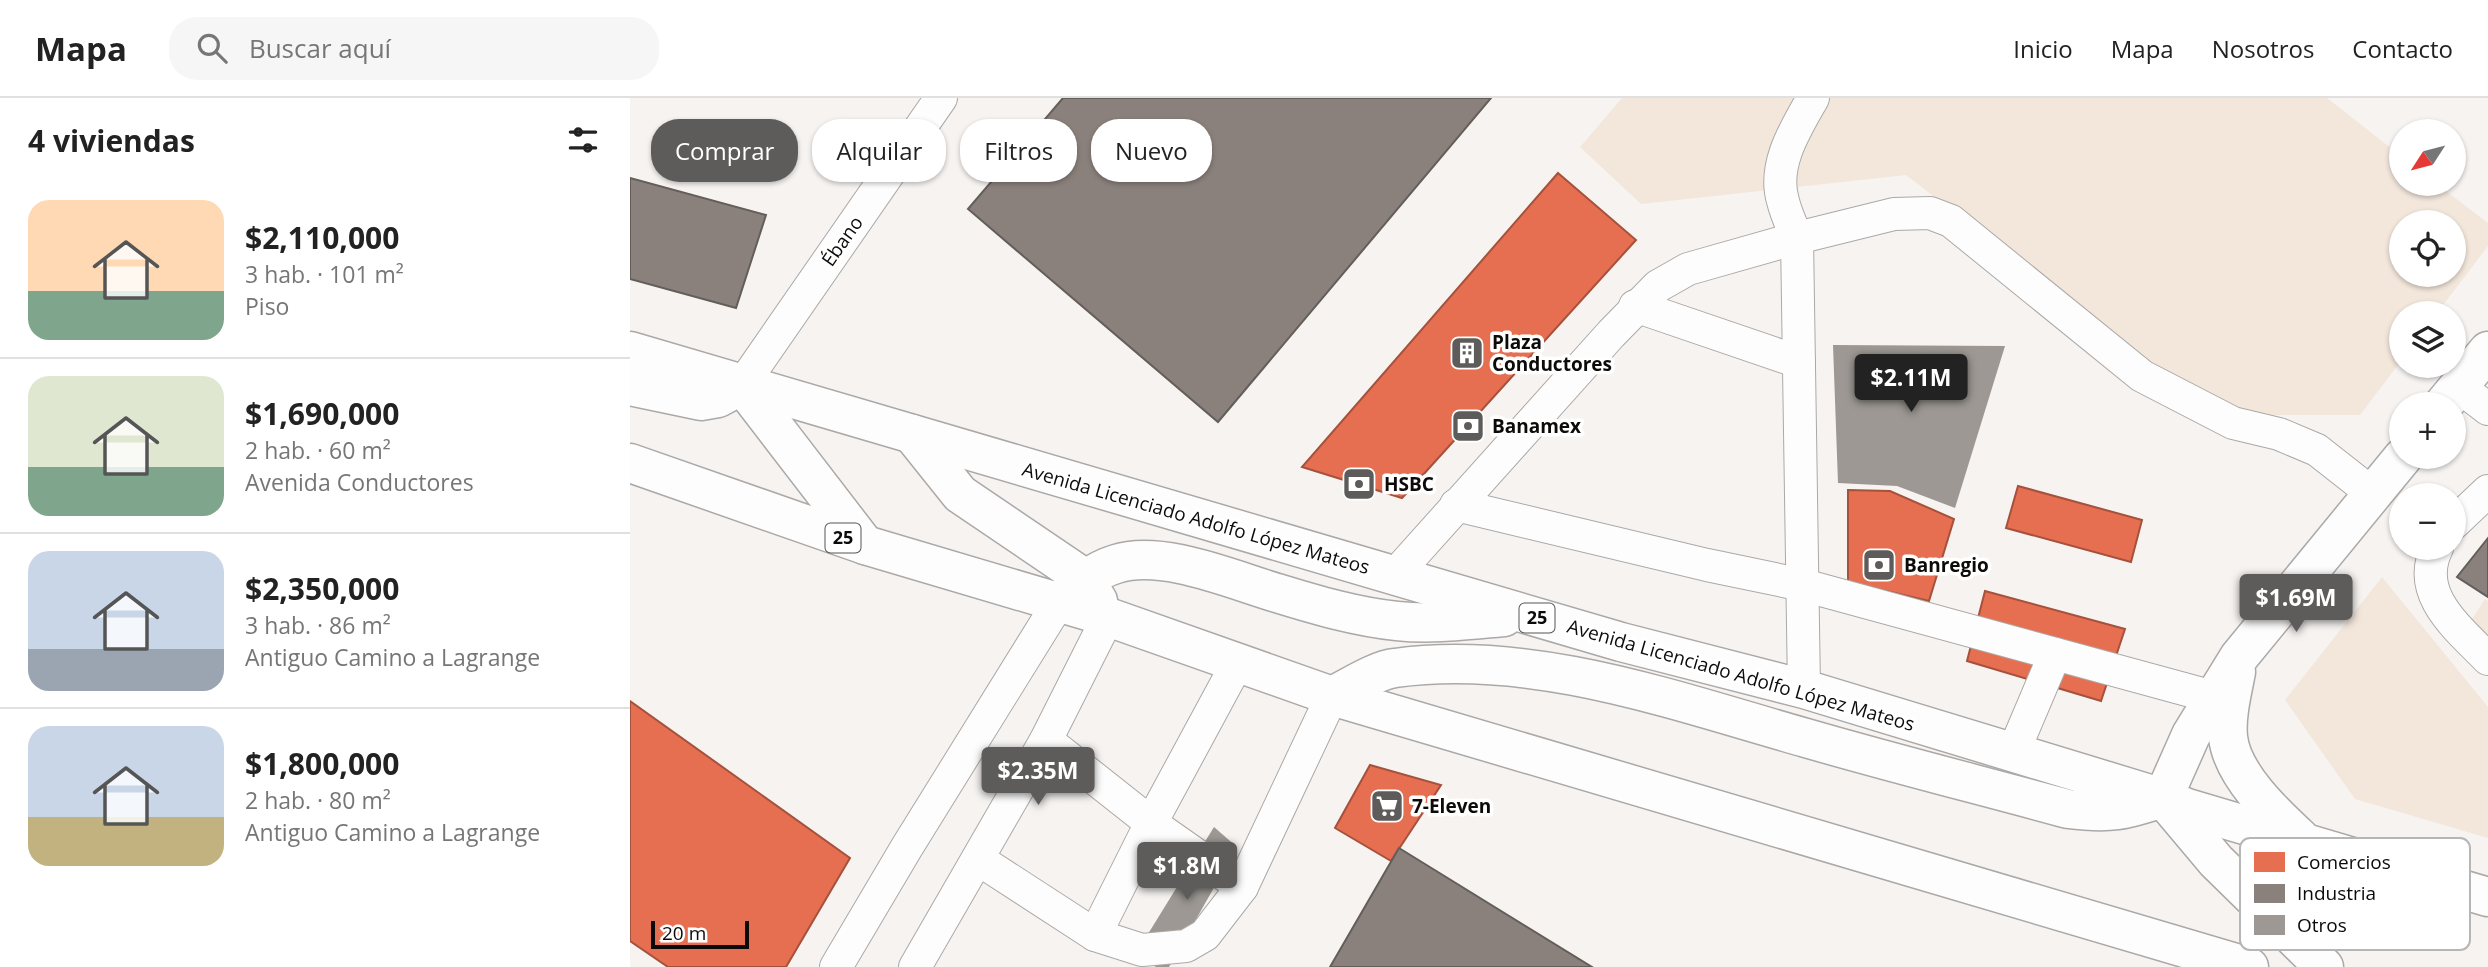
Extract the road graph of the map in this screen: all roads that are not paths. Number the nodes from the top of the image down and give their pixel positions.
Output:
1 (941, 98) edge
2 (1813, 98) edge
3 (1797, 238) junction
4 (1635, 306) junction
5 (630, 351) edge
6 (2488, 351) edge
7 (1799, 362) junction
8 (742, 385) junction
9 (630, 386) edge
10 (2454, 392) edge
11 (2466, 401) edge
12 (2488, 409) edge
13 (912, 434) junction
14 (630, 463) edge
15 (2393, 469) edge
16 (2488, 491) edge
17 (2373, 494) junction
18 (1456, 505) junction
19 (2466, 512) edge
20 (865, 545) junction
21 (2431, 560) edge
22 (1394, 576) junction
23 (1803, 585) junction
24 (1072, 590) junction
25 (1527, 615) junction
26 (1108, 618) junction
27 (2055, 654) junction
28 (2239, 657) junction
29 (2488, 659) edge
30 (1238, 662) junction
31 (1804, 689) junction
32 (1332, 696) junction
33 (2213, 696) junction
34 (1046, 740) junction
35 (2014, 752) junction
36 (2163, 797) junction
37 (1151, 823) junction
38 (2287, 838) edge
39 (2301, 838) edge
40 (978, 859) junction
41 (2240, 885) edge
42 (1242, 887) junction
43 (2470, 892) edge
44 (2488, 897) edge
45 (1095, 935) junction
46 (2307, 950) edge
47 (836, 967) edge
48 (915, 967) edge
49 (2249, 967) edge
50 (2324, 967) edge

1 - 8 street, Ébano
2 - 3 street
3 - 4 street
3 - 7 street
3 - 17 street
4 - 7 street
4 - 18 street
5 - 8 main road, Avenida Licenciado Adolfo López Mateos / 25
6 - 10 main road
7 - 23 street
8 - 9 main road
8 - 13 main road, Avenida Licenciado Adolfo López Mateos / 25
8 - 20 main road
11 - 12 street
13 - 22 main road, Avenida Licenciado Adolfo López Mateos / 25
13 - 24 main road
14 - 20 main road, 25
15 - 17 main road
16 - 19 street
17 - 28 main road
18 - 22 street
18 - 23 street
20 - 24 main road, 25
21 - 29 street
22 - 25 main road, Avenida Licenciado Adolfo López Mateos / 25
23 - 27 street
23 - 31 street
24 - 25 main road
24 - 26 main road
24 - 47 street
25 - 31 main road, Avenida Licenciado Adolfo López Mateos / 25
26 - 30 main road
26 - 34 street
27 - 33 street
27 - 35 street
28 - 33 main road
28 - 39 main road
30 - 32 main road
30 - 37 street
31 - 35 main road, Avenida Licenciado Adolfo López Mateos / 25
32 - 36 main road
32 - 42 street
32 - 49 main road
33 - 36 main road
34 - 37 street
34 - 40 street
35 - 36 main road, Avenida Licenciado Adolfo López Mateos / 25
36 - 38 main road, Avenida Licenciado Adolfo López Mateos / 25
36 - 41 main road
37 - 42 street
37 - 45 street
40 - 45 street
40 - 48 street
42 - 45 street
43 - 44 main road, Avenida Licenciado Adolfo López Mateos / 25
46 - 50 main road

